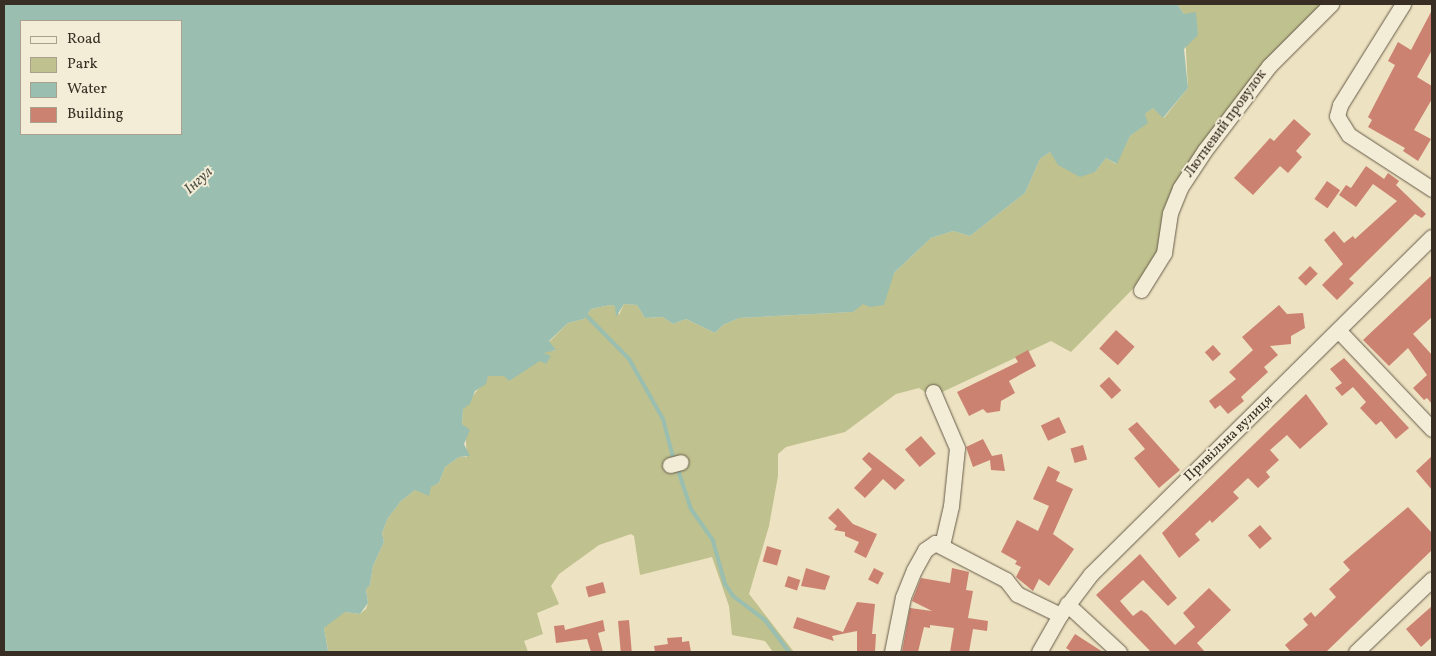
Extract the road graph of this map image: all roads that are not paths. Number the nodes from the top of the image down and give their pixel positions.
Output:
1 (1330, 4) edge
2 (1403, 4) edge
3 (1432, 189) edge
4 (1432, 237) edge
5 (1142, 290) dead end
6 (1339, 331) junction
7 (933, 392) dead end
8 (1432, 429) edge
9 (942, 545) junction
10 (1432, 579) edge
11 (1064, 610) junction
12 (892, 652) edge
13 (1039, 652) edge
14 (1119, 652) edge
15 (1356, 652) edge

1 - 5 street, Лютневий провулок
2 - 3 street
4 - 6 street, Привільна вулиця
6 - 8 street
6 - 11 street, Привільна вулиця
7 - 9 street
9 - 11 street
9 - 12 street
10 - 15 street
11 - 13 street, Привільна вулиця
11 - 14 street

